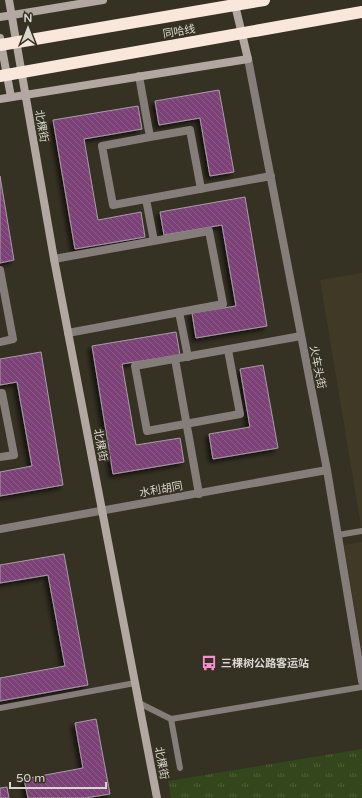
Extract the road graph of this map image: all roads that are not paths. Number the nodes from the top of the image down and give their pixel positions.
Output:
1 (9, 0) edge
2 (103, 0) edge
3 (234, 0) edge
4 (264, 0) edge
5 (362, 12) edge
6 (12, 14) junction
7 (0, 16) edge
8 (0, 38) edge
9 (0, 45) edge
10 (248, 59) junction
11 (0, 76) edge
12 (139, 76) junction
13 (25, 95) junction
14 (11, 98) junction
15 (0, 99) edge
16 (150, 138) junction
17 (271, 176) junction
18 (201, 189) junction
19 (146, 199) junction
20 (154, 241) junction
21 (54, 259) junction
22 (0, 270) edge
23 (179, 312) junction
24 (68, 333) junction
25 (301, 336) junction
26 (0, 342) edge
27 (228, 350) junction
28 (188, 357) junction
29 (175, 359) junction
30 (0, 393) edge
31 (186, 424) junction
32 (0, 457) edge
33 (327, 470) junction
34 (199, 494) junction
35 (102, 511) junction
36 (0, 529) edge
37 (362, 531) edge
38 (338, 535) junction
39 (362, 681) edge
40 (135, 683) junction
41 (362, 687) edge
42 (139, 703) junction
43 (0, 708) edge
44 (171, 719) junction
45 (180, 768) dead end
46 (157, 798) edge

1 - 6 street, 北棵街
2 - 6 street
3 - 10 street
4 - 9 highway, 同哈线
5 - 11 highway, 同哈线
6 - 7 street
6 - 13 street, 北棵街
8 - 14 street
10 - 12 street
10 - 17 street, 火车头街
12 - 13 street
12 - 16 street
13 - 14 street
13 - 21 street, 北棵街
14 - 15 street
16 - 18 street
16 - 19 street
17 - 18 street
17 - 25 street, 火车头街
18 - 19 street
19 - 20 street
20 - 21 street
20 - 23 street
21 - 24 street, 北棵街
22 - 26 street
23 - 24 street
23 - 28 street
24 - 35 street, 北棵街
25 - 27 street
25 - 33 street, 火车头街
27 - 28 street
27 - 31 street
28 - 29 street
29 - 31 street
29 - 31 street
30 - 32 street
31 - 34 street
33 - 34 street, 水利胡同
33 - 38 street, 火车头街
34 - 35 street, 水利胡同
35 - 36 street, 水利胡同
35 - 40 street, 北棵街
37 - 38 lane
38 - 39 street, 火车头街
40 - 42 street, 北棵街
40 - 43 lane
41 - 44 lane
42 - 44 lane
42 - 46 street, 北棵街
44 - 45 lane

